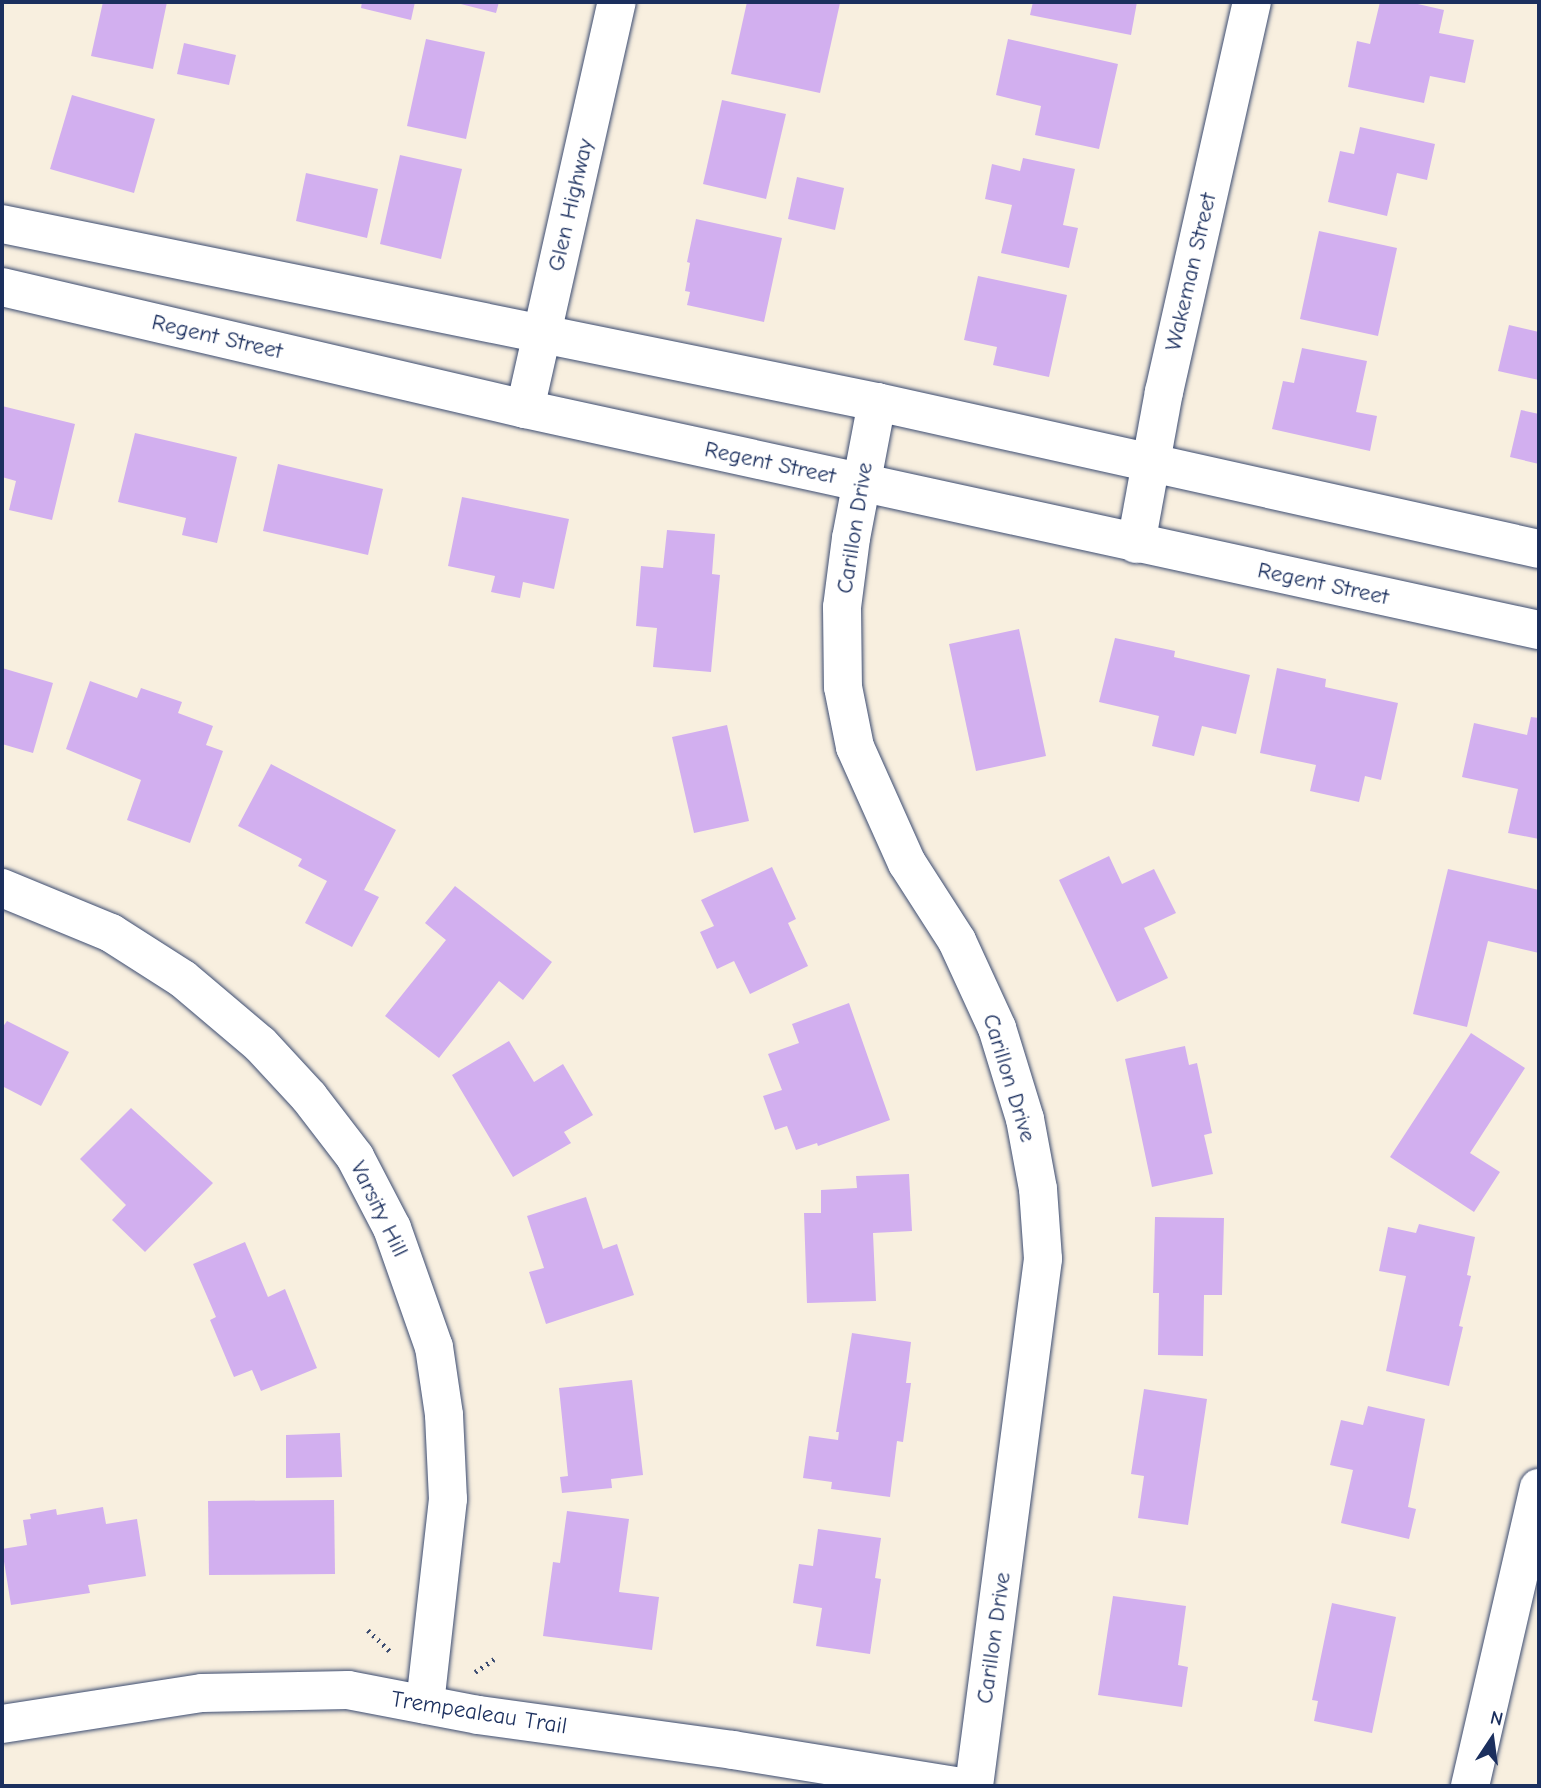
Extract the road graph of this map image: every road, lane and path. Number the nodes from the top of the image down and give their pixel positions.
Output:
1 (617, 2) edge
2 (1252, 2) edge
3 (2, 224) edge
4 (2, 287) edge
5 (542, 332) junction
6 (877, 402) junction
7 (524, 409) junction
8 (1149, 464) junction
9 (861, 483) junction
10 (1136, 544) junction
11 (1539, 549) edge
12 (1539, 630) edge
13 (2, 888) edge
14 (1539, 1488) edge
15 (425, 1705) junction
16 (2, 1724) edge
17 (955, 1786) edge
18 (974, 1786) edge
19 (1470, 1786) edge

1 - 5 street, Glen Highway
2 - 8 street, Wakeman Street
3 - 5 street
4 - 7 street, Regent Street
5 - 6 street
5 - 7 street, Glen Highway
6 - 8 street
6 - 9 street, Carillon Drive
7 - 9 street, Regent Street
8 - 10 street, Wakeman Street
8 - 11 street
9 - 10 street, Regent Street
9 - 18 street, Carillon Drive
10 - 12 street, Regent Street
13 - 15 street, Varsity Hill
14 - 19 street
15 - 16 street, Trempealeau Trail
15 - 17 street, Trempealeau Trail

